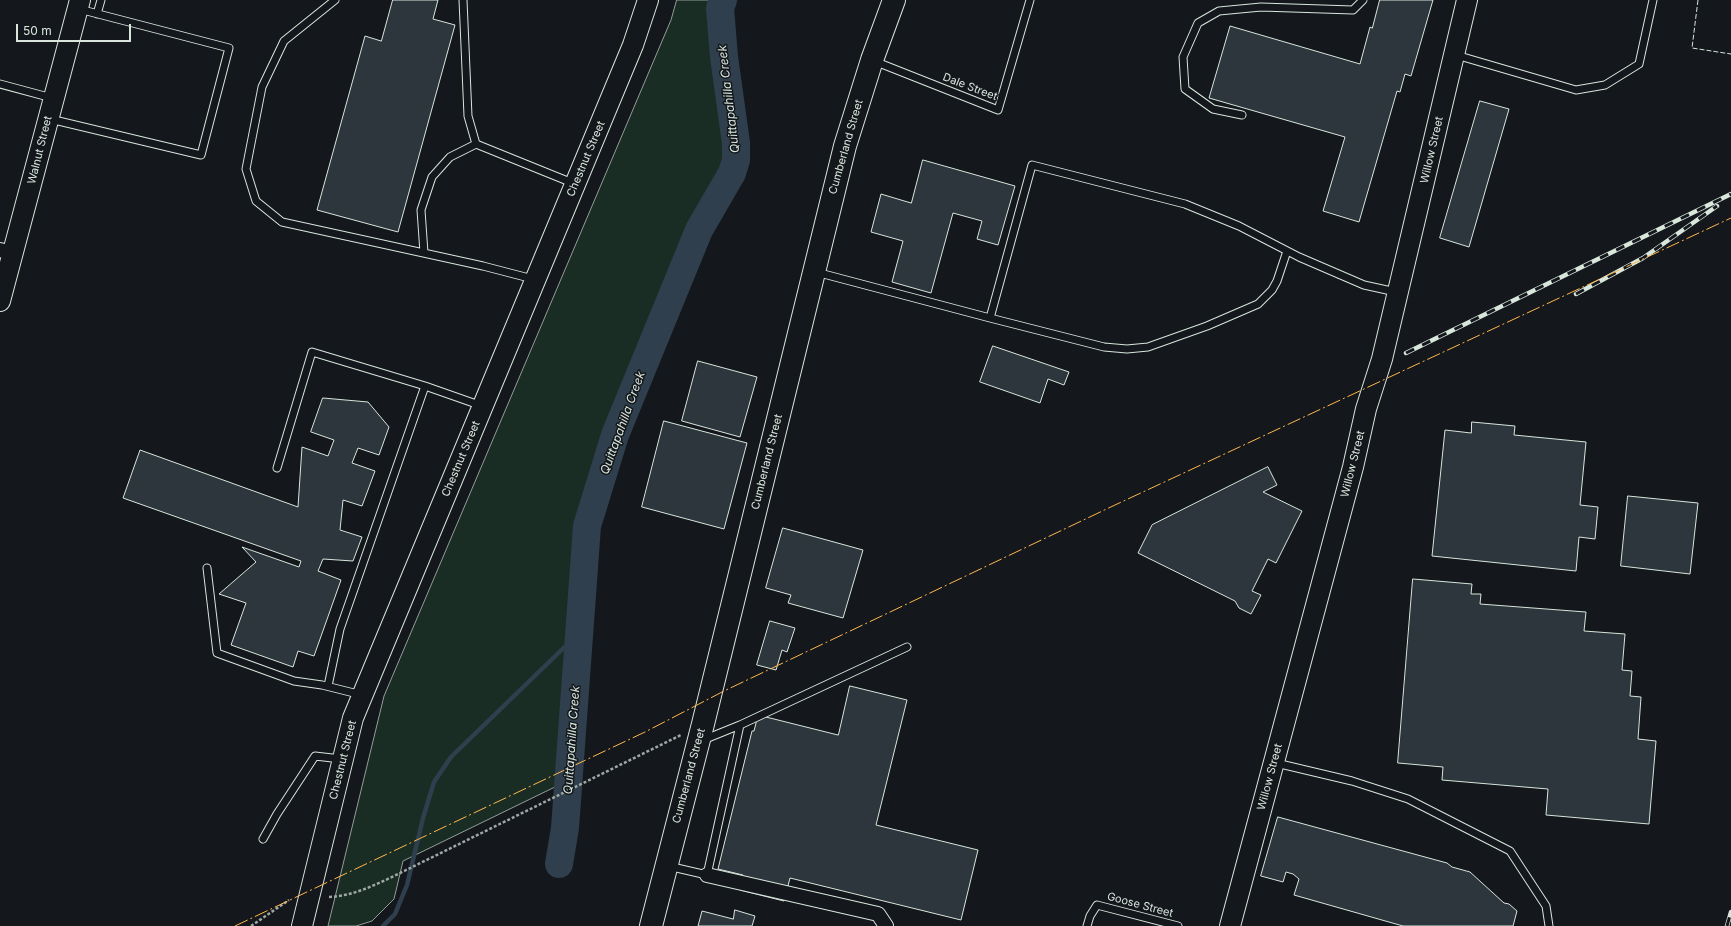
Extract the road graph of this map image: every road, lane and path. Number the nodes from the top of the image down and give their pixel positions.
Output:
1 (101, 0) edge
2 (334, 0) edge
3 (463, 0) edge
4 (648, 0) edge
5 (894, 0) edge
6 (1030, 0) edge
7 (1363, 0) edge
8 (1467, 0) edge
9 (1653, 0) edge
10 (78, 4) edge
11 (98, 14) junction
12 (1454, 54) junction
13 (872, 60) junction
14 (0, 84) edge
15 (53, 98) junction
16 (1242, 115) dead end
17 (48, 118) junction
18 (476, 144) junction
19 (575, 185) junction
20 (1287, 251) junction
21 (6, 252) edge
22 (424, 253) junction
23 (814, 272) junction
24 (536, 280) junction
25 (1398, 293) junction
26 (0, 301) edge
27 (990, 318) junction
28 (425, 386) junction
29 (483, 407) junction
30 (277, 468) dead end
31 (208, 568) dead end
32 (907, 647) dead end
33 (328, 686) junction
34 (362, 696) junction
35 (740, 725) junction
36 (700, 733) junction
37 (343, 759) junction
38 (1274, 762) junction
39 (263, 839) dead end
40 (666, 866) junction
41 (707, 875) junction
42 (329, 897) dead end
43 (289, 900) dead end
44 (251, 926) edge
45 (302, 926) edge
46 (651, 926) edge
47 (886, 926) edge
48 (1087, 926) edge
49 (1178, 926) edge
50 (1230, 926) edge
51 (1549, 926) edge

1 - 11 lane
2 - 22 lane
3 - 18 lane
4 - 19 street, Chestnut Street
5 - 13 highway, Cumberland Street
6 - 13 lane, Dale Street
7 - 16 lane
8 - 12 street, Willow Street
9 - 12 lane
10 - 11 lane
10 - 15 street, Walnut Street
11 - 17 lane
12 - 25 street, Willow Street
13 - 23 highway, Cumberland Street
14 - 15 lane
15 - 17 street, Walnut Street
17 - 21 street, Walnut Street
18 - 19 lane
18 - 22 lane
19 - 24 street, Chestnut Street
20 - 25 lane
20 - 27 lane
20 - 27 lane
21 - 26 street, Walnut Street
22 - 24 lane
23 - 27 lane
23 - 36 highway, Cumberland Street
24 - 29 street, Chestnut Street
25 - 38 street, Willow Street
28 - 29 lane
28 - 30 lane
28 - 33 lane
29 - 34 street, Chestnut Street
31 - 33 lane
32 - 35 lane
33 - 34 lane
34 - 37 street, Chestnut Street
35 - 36 lane
35 - 41 lane
36 - 40 highway, Cumberland Street
36 - 42 path
37 - 39 lane
37 - 45 street, Chestnut Street
38 - 50 street, Willow Street
38 - 51 lane
40 - 41 lane
40 - 46 highway, Cumberland Street
41 - 47 street
43 - 44 path
48 - 49 lane, Goose Street

